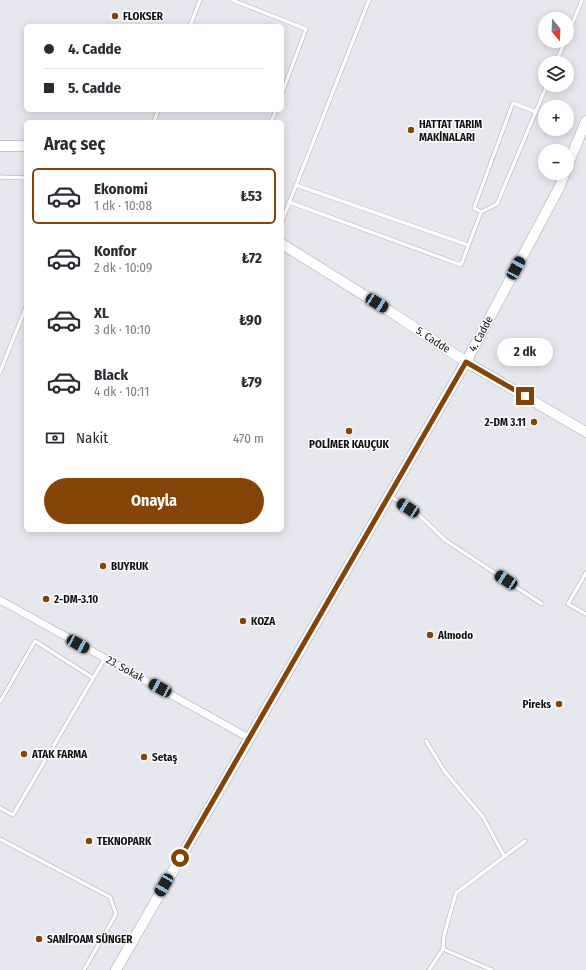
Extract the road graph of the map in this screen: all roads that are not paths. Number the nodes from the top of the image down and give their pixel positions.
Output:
1 (200, 0) edge
2 (232, 0) edge
3 (369, 0) edge
4 (582, 0) edge
5 (574, 19) edge
6 (191, 24) edge
7 (284, 88) edge
8 (544, 92) edge
9 (536, 112) junction
10 (586, 121) edge
11 (0, 146) edge
12 (24, 146) edge
13 (574, 150) edge
14 (0, 177) edge
15 (24, 178) edge
16 (562, 180) edge
17 (296, 185) junction
18 (289, 202) junction
19 (481, 212) junction
20 (284, 216) edge
21 (284, 245) edge
22 (468, 245) junction
23 (24, 312) edge
24 (466, 362) junction
25 (0, 372) edge
26 (586, 432) edge
27 (389, 496) junction
28 (586, 573) edge
29 (0, 600) edge
30 (542, 604) dead end
31 (586, 614) edge
32 (105, 658) junction
33 (92, 678) junction
34 (0, 702) edge
35 (249, 738) junction
36 (426, 741) dead end
37 (0, 808) edge
38 (0, 839) edge
39 (525, 841) dead end
40 (504, 856) junction
41 (443, 949) junction
42 (84, 970) edge
43 (116, 970) edge
44 (429, 970) edge
45 (492, 970) edge

1 - 6 lane
2 - 7 lane
3 - 17 lane
4 - 5 lane
8 - 9 lane
9 - 19 lane
9 - 19 lane
10 - 13 street
11 - 12 street
14 - 15 lane
16 - 24 street, 4. Cadde
17 - 18 lane
17 - 22 lane
18 - 20 lane
18 - 22 lane
19 - 22 lane
21 - 24 street, 5. Cadde
23 - 25 lane
24 - 26 street, 5. Cadde
24 - 27 street, 4. Cadde
27 - 30 lane
27 - 35 street, 4. Cadde
28 - 31 lane
29 - 32 street, 23. Sokak
32 - 33 lane
32 - 35 street, 23. Sokak
33 - 34 lane
33 - 37 lane
35 - 43 street, 4. Cadde
36 - 40 lane
38 - 42 lane
39 - 40 lane
40 - 41 lane
41 - 44 lane
41 - 45 lane

